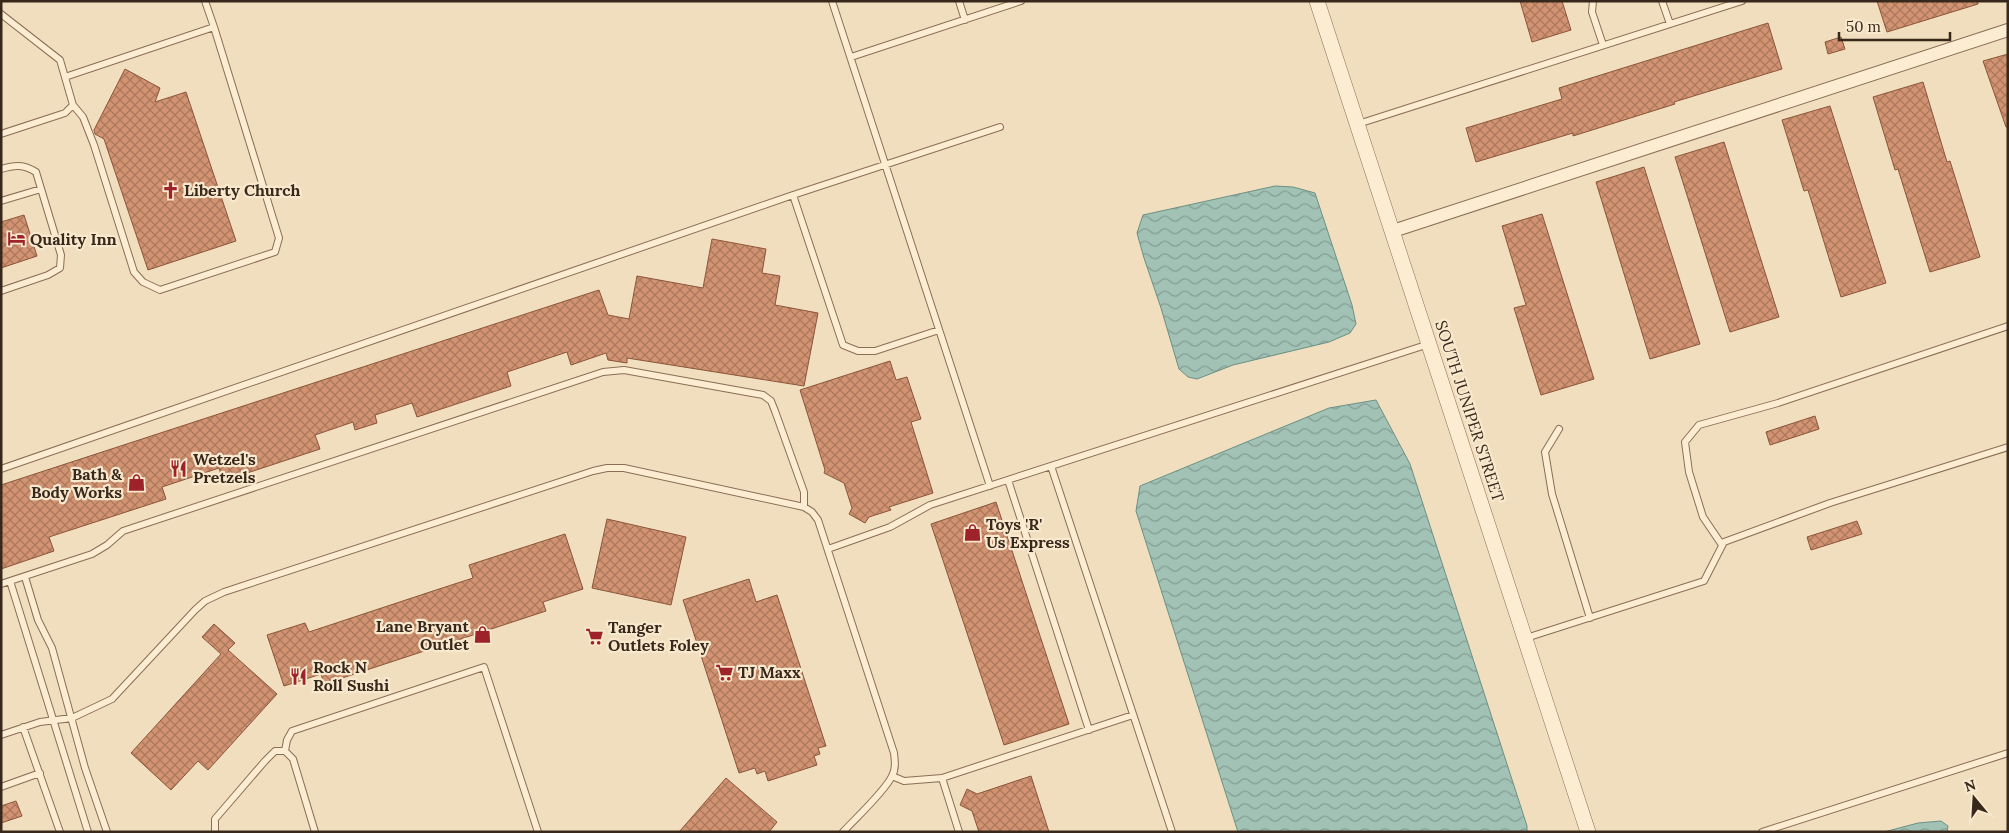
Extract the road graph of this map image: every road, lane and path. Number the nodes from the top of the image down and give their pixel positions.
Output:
1 (205, 1) edge
2 (832, 1) edge
3 (959, 1) edge
4 (1021, 1) edge
5 (1318, 1) edge
6 (1593, 1) edge
7 (1662, 1) edge
8 (1742, 1) edge
9 (1, 14) edge
10 (965, 20) junction
11 (1670, 24) junction
12 (214, 27) junction
13 (2008, 30) edge
14 (1603, 45) junction
15 (851, 57) junction
16 (65, 77) junction
17 (73, 104) junction
18 (1358, 124) junction
19 (1000, 127) dead end
20 (1, 134) edge
21 (885, 163) junction
22 (1, 169) edge
23 (41, 188) junction
24 (793, 195) junction
25 (1, 201) edge
26 (1393, 231) junction
27 (1, 291) edge
28 (2008, 326) edge
29 (940, 330) junction
30 (1429, 344) junction
31 (1559, 430) dead end
32 (2008, 447) edge
33 (1051, 466) junction
34 (1, 469) edge
35 (1008, 480) junction
36 (990, 486) junction
37 (804, 507) junction
38 (1722, 545) junction
39 (828, 549) junction
40 (25, 577) junction
41 (10, 581) junction
42 (1, 584) edge
43 (1590, 618) junction
44 (1526, 638) junction
45 (1134, 715) junction
46 (72, 718) junction
47 (54, 720) junction
48 (23, 727) junction
49 (1089, 730) junction
50 (1, 734) edge
51 (286, 751) junction
52 (2008, 753) edge
53 (40, 773) junction
54 (892, 776) junction
55 (942, 778) junction
56 (1, 787) edge
57 (60, 832) edge
58 (88, 832) edge
59 (107, 832) edge
60 (215, 832) edge
61 (316, 832) edge
62 (538, 832) edge
63 (843, 832) edge
64 (959, 832) edge
65 (1172, 832) edge
66 (1588, 832) edge
67 (1762, 832) edge

1 - 12 lane
2 - 15 lane
3 - 10 lane
4 - 10 lane
5 - 18 street, SOUTH JUNIPER STREET
6 - 14 lane
7 - 11 lane
8 - 11 lane
9 - 16 lane
10 - 15 lane
11 - 14 lane
12 - 16 lane
12 - 17 lane
13 - 26 street
14 - 18 lane
15 - 21 lane
16 - 17 lane
17 - 20 lane
18 - 26 street, SOUTH JUNIPER STREET
19 - 21 lane
21 - 24 lane
21 - 29 lane
22 - 23 lane
23 - 25 lane
23 - 27 lane
24 - 29 lane
24 - 34 lane
26 - 30 street, SOUTH JUNIPER STREET
28 - 38 lane
29 - 36 lane
30 - 33 lane
30 - 44 street, SOUTH JUNIPER STREET
31 - 43 lane
32 - 38 lane
33 - 35 lane
33 - 45 lane
35 - 36 lane
35 - 49 lane
36 - 39 lane
37 - 39 lane
37 - 40 lane
37 - 46 lane
38 - 43 lane
39 - 54 lane
40 - 41 lane
40 - 46 lane
41 - 42 lane
41 - 47 lane
43 - 44 lane
44 - 66 street, SOUTH JUNIPER STREET
45 - 49 lane
45 - 65 lane
46 - 47 lane
46 - 59 lane
47 - 48 lane
47 - 58 lane
48 - 50 lane
48 - 53 lane
49 - 55 lane
51 - 60 lane
51 - 61 lane
51 - 62 lane
52 - 67 lane
53 - 56 lane
53 - 57 lane
54 - 55 lane
54 - 63 lane
55 - 64 lane

